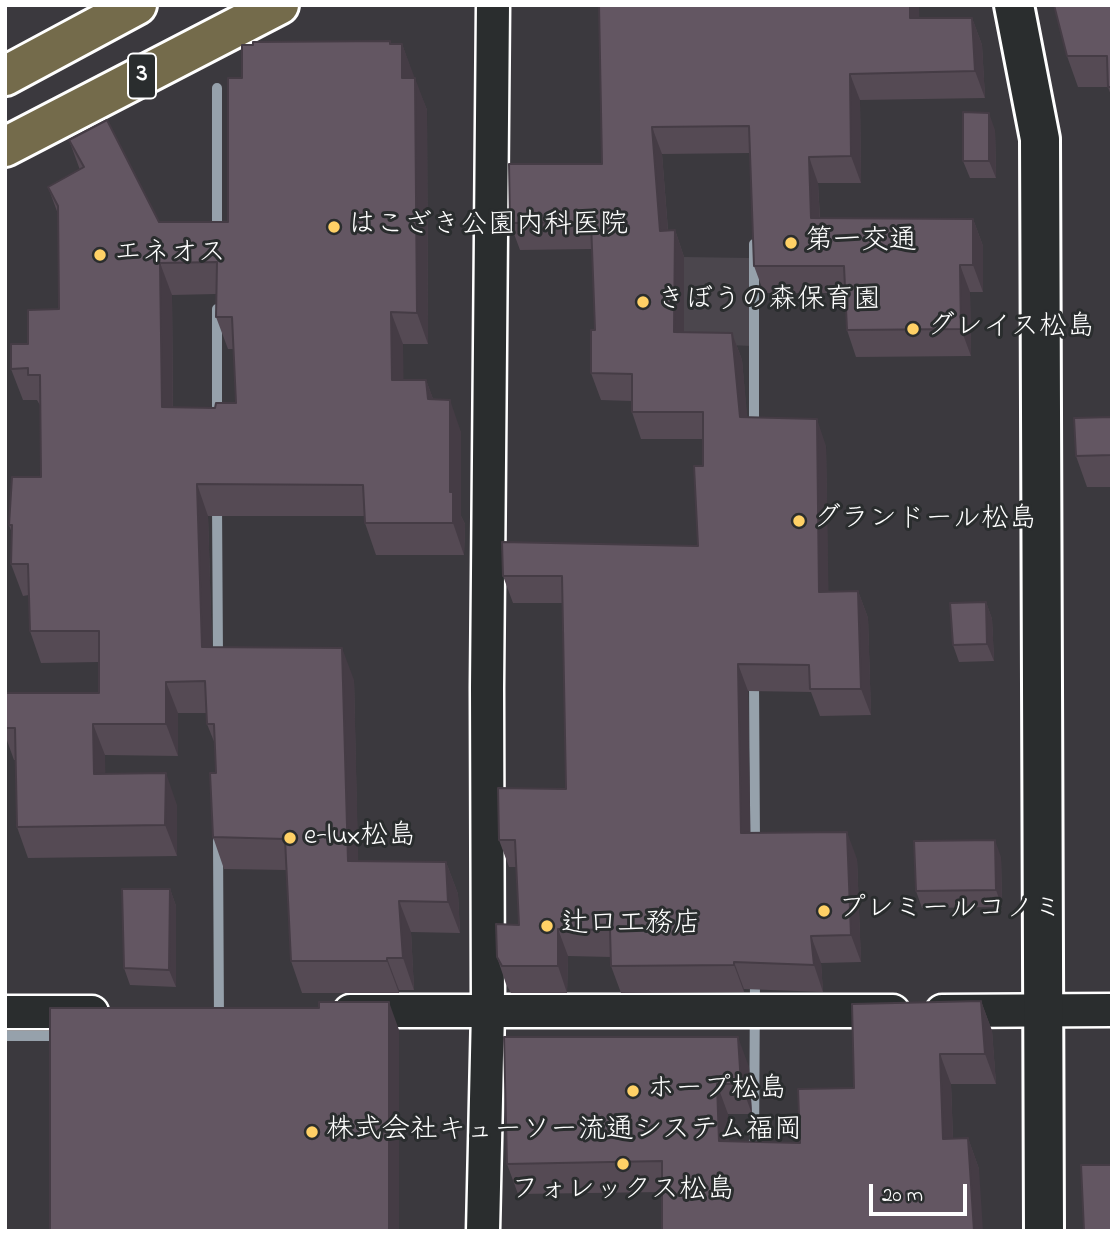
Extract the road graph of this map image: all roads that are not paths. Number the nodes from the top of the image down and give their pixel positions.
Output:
1 (137, 5) edge
2 (279, 5) edge
3 (492, 5) edge
4 (1014, 5) edge
5 (5, 76) edge
6 (5, 147) edge
7 (1042, 1010) junction
8 (1112, 1010) edge
9 (488, 1011) junction
10 (5, 1012) edge
11 (116, 1012) edge
12 (323, 1012) edge
13 (483, 1231) edge
14 (1044, 1231) edge

1 - 5 highway, 3
2 - 6 highway, 3
3 - 9 street
4 - 7 street
7 - 8 street
7 - 9 street
7 - 14 street
9 - 12 street
9 - 13 street
10 - 11 street

